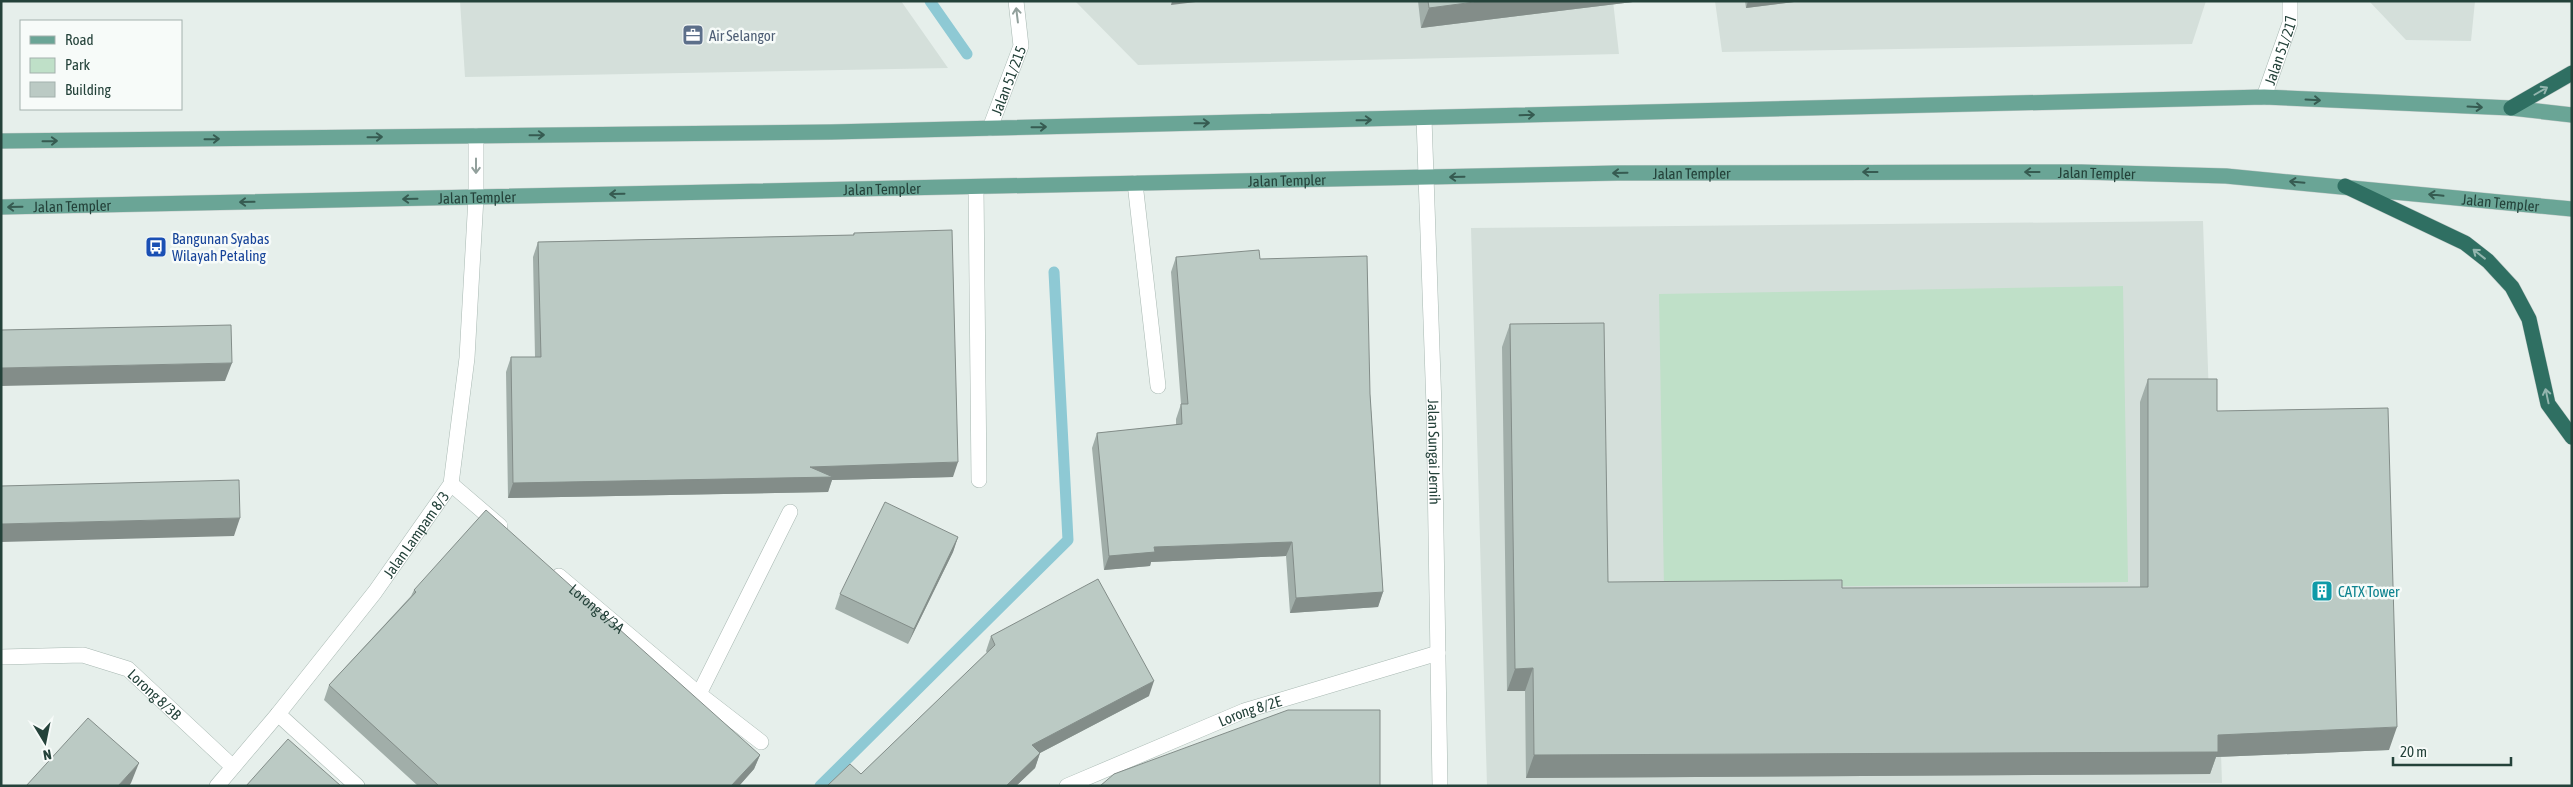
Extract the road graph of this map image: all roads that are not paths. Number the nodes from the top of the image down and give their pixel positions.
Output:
1 (1016, 1) edge
2 (2290, 1) edge
3 (2572, 73) edge
4 (2264, 97) junction
5 (2511, 108) junction
6 (2572, 115) edge
7 (1424, 118) junction
8 (990, 128) junction
9 (476, 136) junction
10 (1, 141) edge
11 (1425, 178) junction
12 (1136, 184) junction
13 (2346, 186) junction
14 (976, 187) junction
15 (476, 197) junction
16 (1, 207) edge
17 (2572, 209) edge
18 (1158, 386) dead end
19 (2572, 438) edge
20 (979, 480) dead end
21 (451, 484) junction
22 (790, 512) dead end
23 (511, 535) edge
24 (548, 567) edge
25 (1438, 653) junction
26 (1, 657) edge
27 (699, 694) junction
28 (278, 714) junction
29 (761, 742) dead end
30 (233, 767) junction
31 (217, 786) edge
32 (357, 786) edge
33 (1068, 786) edge
34 (1440, 786) edge

8 -> 1 street, Jalan 51/215
2 - 4 street, Jalan 51/217
5 -> 3 highway
4 -> 5 main road
7 -> 4 main road
5 - 6 main road
8 -> 7 main road
7 - 11 street, Jalan Sungai Jernih
9 -> 8 main road
10 -> 9 main road
9 -> 15 street, Jalan Lampam 8/3
11 - 12 main road, Jalan Templer
13 -> 11 main road, Jalan Templer
11 - 25 street, Jalan Sungai Jernih
12 - 14 main road, Jalan Templer
12 - 18 street
17 -> 13 main road, Jalan Templer
19 -> 13 highway
14 -> 15 main road, Jalan Templer
14 - 20 street
15 -> 16 main road, Jalan Templer
15 - 21 street, Jalan Lampam 8/3
21 - 23 street
21 - 28 street, Jalan Lampam 8/3
22 - 27 street
24 - 27 street, Lorong 8/3A
25 - 33 street, Lorong 8/2E
25 - 34 street, Jalan Sungai Jernih
26 - 30 street, Lorong 8/3B
27 - 29 street, Lorong 8/3A
28 - 30 street, Jalan Lampam 8/3
28 - 32 street
30 - 31 street, Jalan Lampam 8/3

